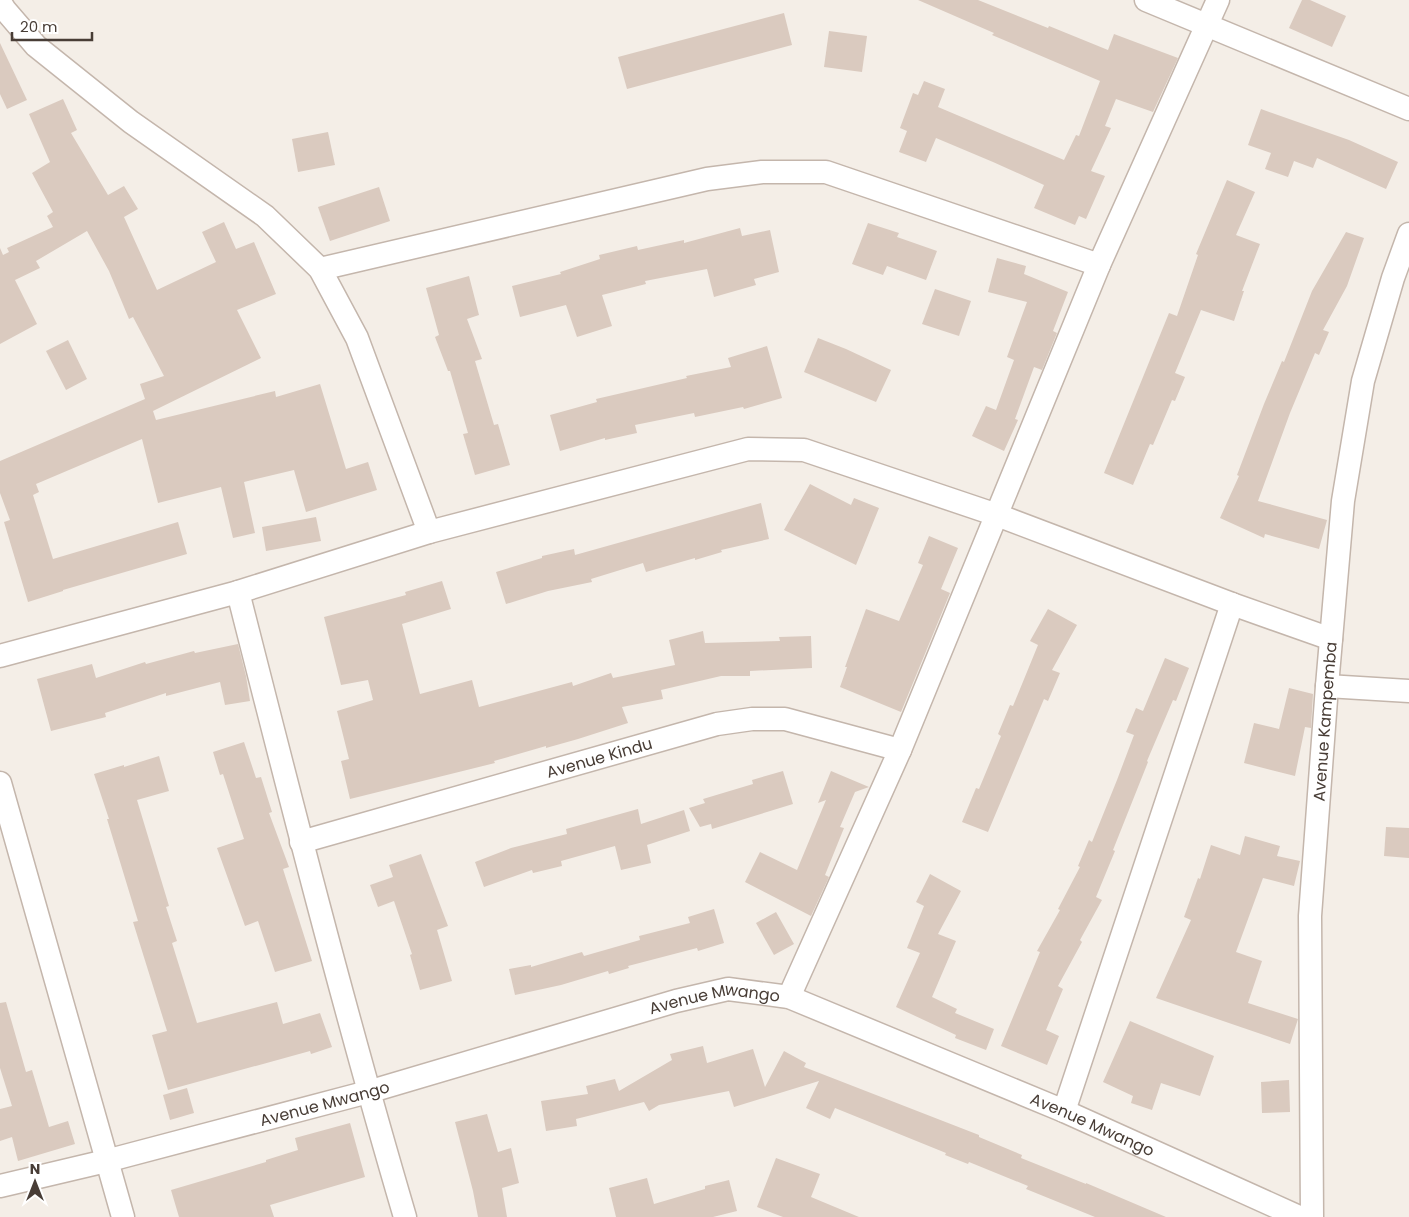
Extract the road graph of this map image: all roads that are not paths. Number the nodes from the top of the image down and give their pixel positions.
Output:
1 (1146, 0) edge
2 (1218, 0) edge
3 (0, 2) edge
4 (1207, 25) junction
5 (1409, 109) edge
6 (1409, 234) edge
7 (1100, 265) junction
8 (320, 269) junction
9 (997, 515) junction
10 (428, 532) junction
11 (238, 592) junction
12 (1232, 604) junction
13 (1331, 639) junction
14 (0, 656) edge
15 (1327, 686) junction
16 (1409, 691) edge
17 (900, 750) junction
18 (0, 783) edge
19 (301, 842) junction
20 (789, 997) junction
21 (368, 1092) junction
22 (1064, 1111) junction
23 (106, 1161) junction
24 (0, 1186) edge
25 (123, 1217) edge
26 (405, 1217) edge
27 (1299, 1217) edge
28 (1312, 1217) edge

1 - 4 street
2 - 4 street
3 - 8 street
4 - 5 street
4 - 7 street
6 - 13 street, Avenue Kampemba
7 - 8 street
7 - 9 street
8 - 10 street
9 - 10 street
9 - 12 street
9 - 17 street
10 - 11 street
11 - 14 street
11 - 19 street
12 - 13 street
12 - 22 street
13 - 15 street, Avenue Kampemba
15 - 16 street
15 - 28 street, Avenue Kampemba
17 - 19 street, Avenue Kindu
17 - 20 street
18 - 23 street
19 - 21 street
20 - 21 street, Avenue Mwango
20 - 22 street, Avenue Mwango
21 - 23 street, Avenue Mwango
21 - 26 street
22 - 27 street, Avenue Mwango
23 - 24 street, Avenue Mwango
23 - 25 street

